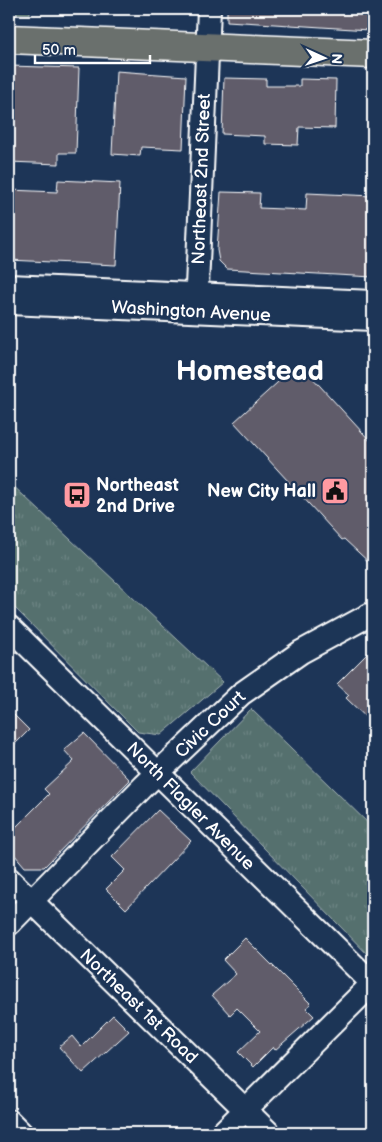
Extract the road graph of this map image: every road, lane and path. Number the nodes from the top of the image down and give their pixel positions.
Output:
1 (209, 9) edge
2 (9, 39) edge
3 (207, 47) junction
4 (373, 54) edge
5 (9, 286) edge
6 (373, 302) edge
7 (9, 303) edge
8 (196, 303) junction
9 (373, 319) edge
10 (373, 612) edge
11 (9, 627) edge
12 (158, 772) junction
13 (9, 879) edge
14 (31, 901) junction
15 (9, 924) edge
16 (373, 984) edge
17 (245, 1110) junction
18 (9, 1121) edge
19 (21, 1133) edge
20 (222, 1133) edge
21 (269, 1133) edge

1 - 3 street, Northeast 2nd Street
2 - 3 main road
3 - 4 main road
3 - 8 street, Northeast 2nd Street
5 - 8 street, Washington Avenue
6 - 8 street, Washington Avenue
7 - 8 street, Washington Avenue
8 - 9 street, Washington Avenue
10 - 12 street, Civic Court
11 - 12 street, North Flagler Avenue
12 - 14 street
12 - 16 street, North Flagler Avenue
13 - 14 street, Northeast 1st Road
14 - 15 street
14 - 17 street, Northeast 1st Road
16 - 17 street
17 - 20 street
17 - 21 street, Northeast 1st Road
18 - 19 street

